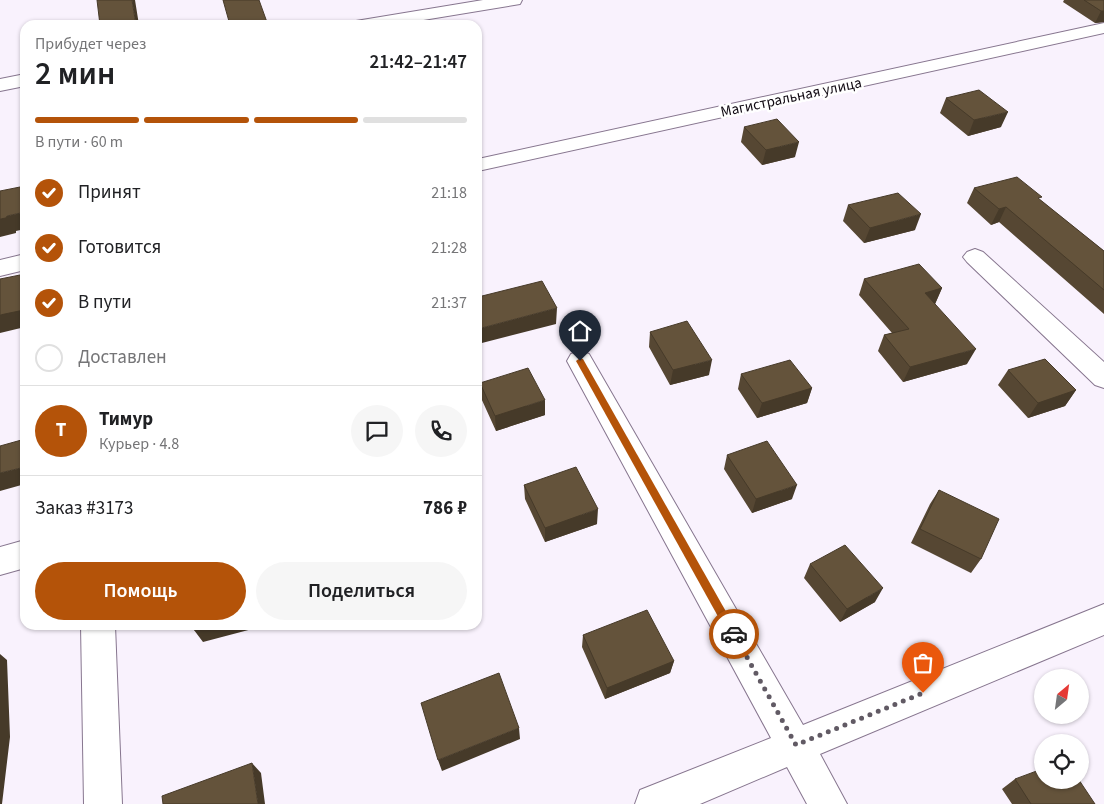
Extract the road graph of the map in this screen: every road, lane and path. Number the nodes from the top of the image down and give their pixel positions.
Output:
1 (514, 0) edge
2 (392, 20) edge
3 (1104, 28) edge
4 (20, 81) edge
5 (0, 85) edge
6 (482, 164) edge
7 (975, 257) dead end
8 (20, 263) edge
9 (0, 268) edge
10 (580, 361) dead end
11 (1104, 378) edge
12 (20, 555) edge
13 (0, 561) edge
14 (1104, 619) edge
15 (98, 630) edge
16 (796, 745) junction
17 (103, 804) edge
18 (654, 804) edge
19 (828, 804) edge

1 - 2 street
3 - 6 street, Магистральная улица
4 - 5 street
7 - 11 street
8 - 9 street
10 - 16 street
12 - 13 street
14 - 16 street
15 - 17 street
16 - 18 street
16 - 19 street

